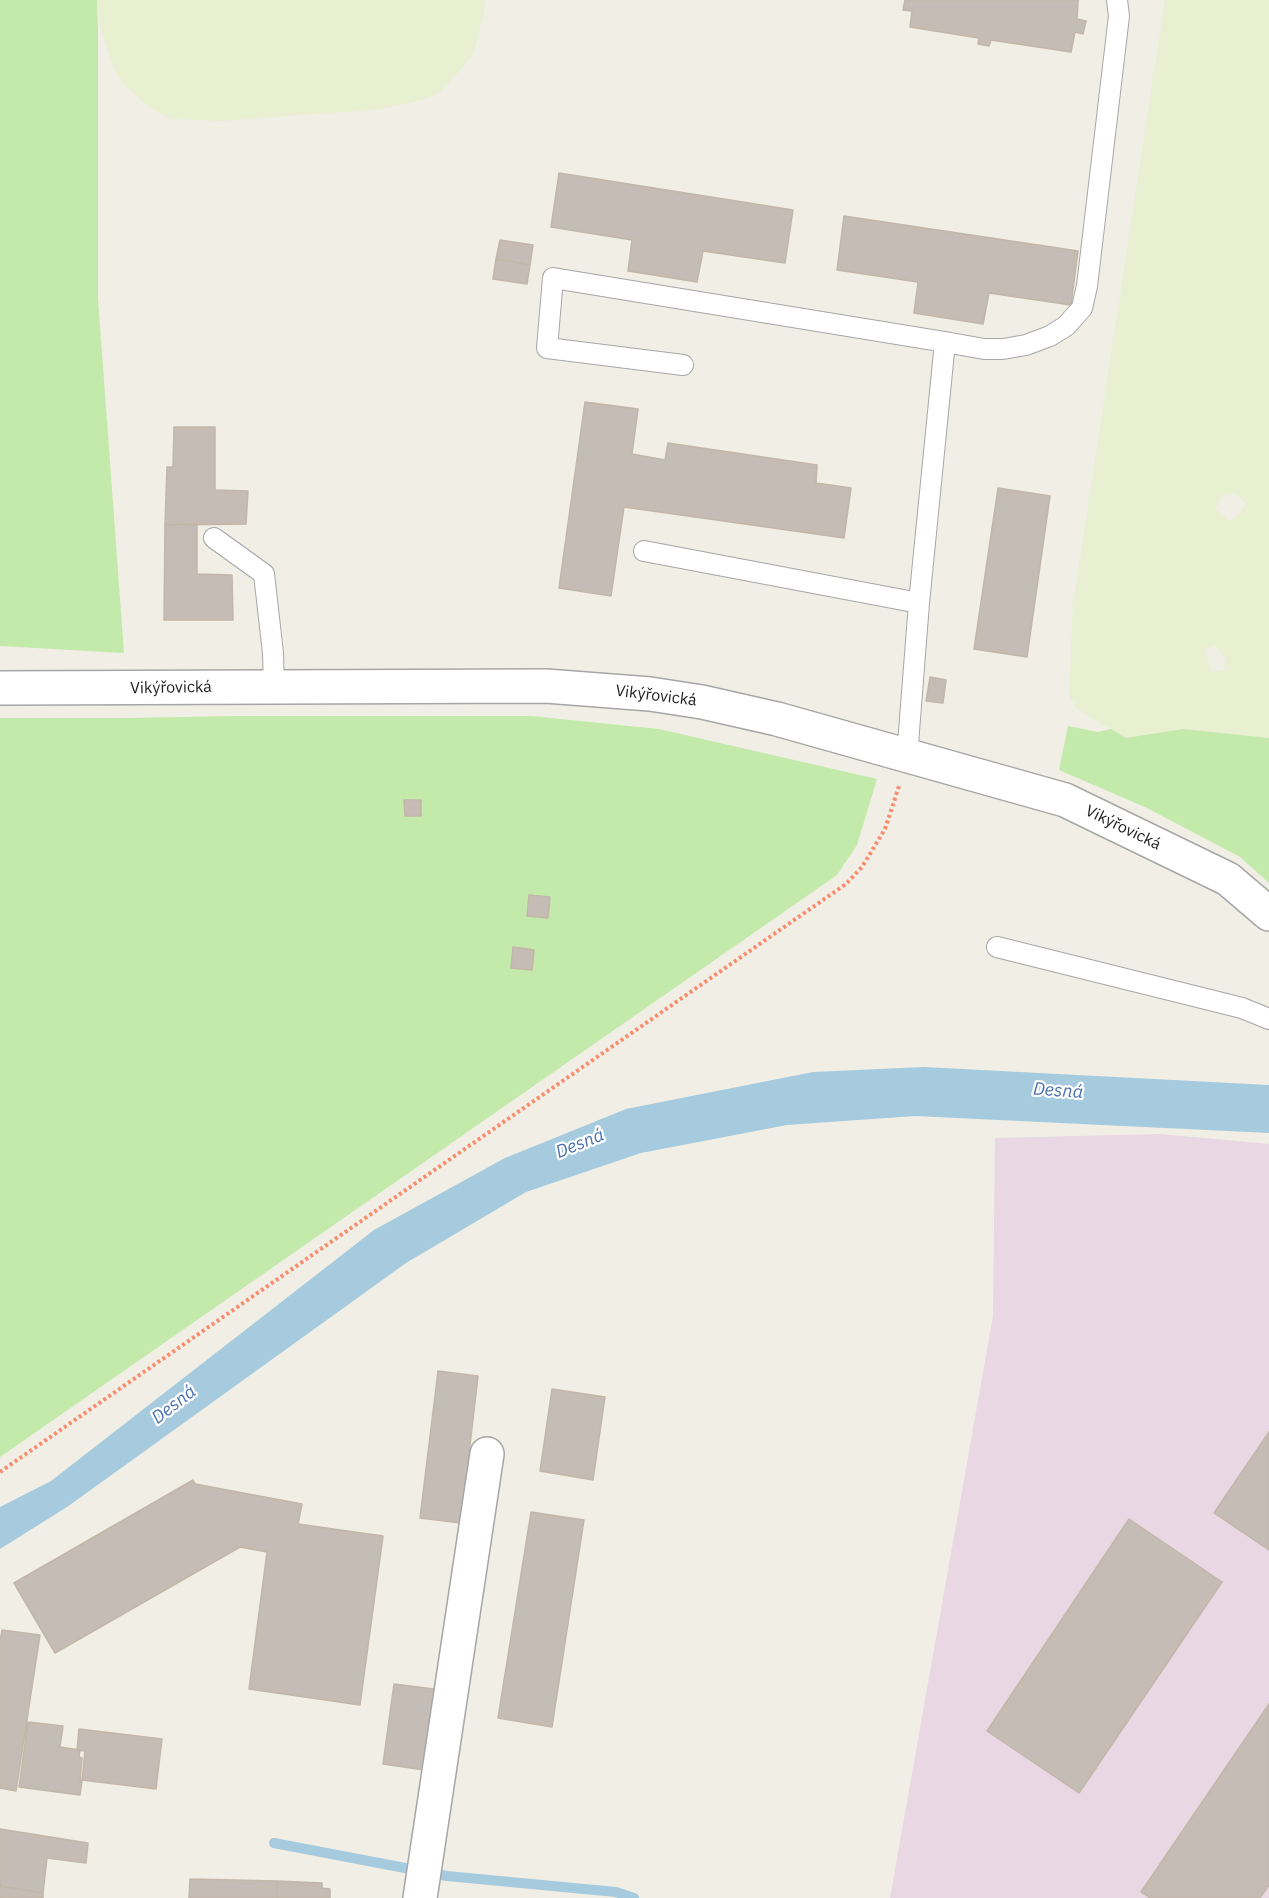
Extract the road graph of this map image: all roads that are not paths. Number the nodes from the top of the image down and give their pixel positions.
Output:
1 (1117, 0) edge
2 (945, 342) junction
3 (683, 365) dead end
4 (214, 538) dead end
5 (644, 551) dead end
6 (919, 603) junction
7 (274, 687) junction
8 (0, 688) edge
9 (907, 757) junction
10 (1269, 914) edge
11 (997, 947) dead end
12 (1269, 1019) edge
13 (487, 1454) dead end
14 (420, 1898) edge

1 - 2 lane
2 - 3 lane
2 - 6 lane
4 - 7 lane
5 - 6 lane
6 - 9 lane
7 - 8 street, Vikýřovická
7 - 9 street, Vikýřovická
9 - 10 street, Vikýřovická
11 - 12 lane
13 - 14 street

